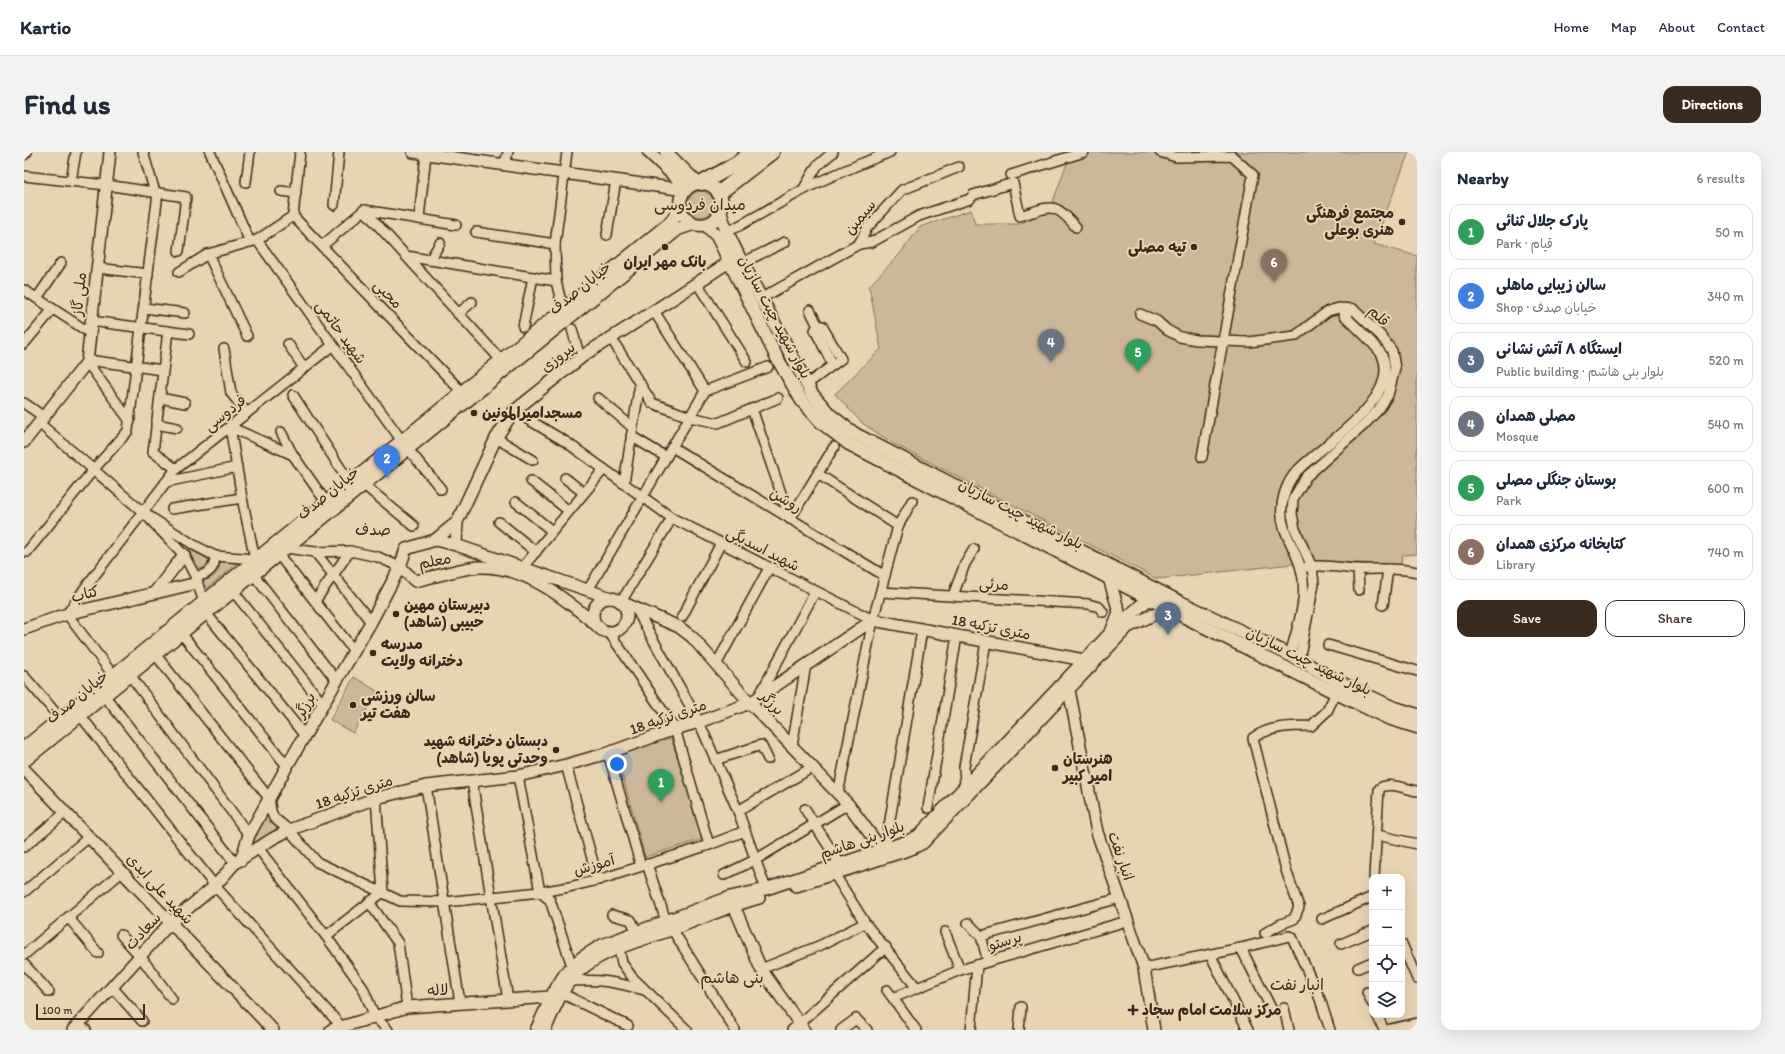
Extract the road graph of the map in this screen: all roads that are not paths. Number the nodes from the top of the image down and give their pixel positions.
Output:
1 (27, 152) edge
2 (76, 152) edge
3 (110, 152) edge
4 (143, 152) edge
5 (210, 152) edge
6 (250, 152) edge
7 (300, 152) edge
8 (339, 152) edge
9 (413, 152) edge
10 (508, 152) edge
11 (567, 152) edge
12 (649, 152) edge
13 (666, 152) edge
14 (752, 152) edge
15 (772, 152) edge
16 (890, 152) edge
17 (1084, 152) edge
18 (1160, 152) edge
19 (831, 153) edge
20 (426, 154) junction
21 (24, 155) edge
22 (456, 155) edge
23 (504, 165) junction
24 (958, 167) dead end
25 (564, 173) junction
26 (24, 176) edge
27 (1012, 179) junction
28 (616, 180) junction
29 (71, 181) junction
30 (246, 182) dead end
31 (106, 185) junction
32 (693, 186) junction
33 (803, 190) junction
34 (281, 191) dead end
35 (156, 193) junction
36 (296, 193) junction
37 (719, 193) junction
38 (334, 205) dead end
39 (680, 209) junction
40 (364, 210) junction
41 (720, 212) junction
42 (293, 216) junction
43 (419, 218) junction
44 (693, 224) junction
45 (456, 225) dead end
46 (706, 225) junction
47 (1076, 227) dead end
48 (476, 232) dead end
49 (727, 232) junction
50 (607, 235) dead end
51 (254, 241) junction
52 (785, 242) dead end
53 (440, 243) dead end
54 (556, 244) junction
55 (859, 244) junction
56 (322, 246) junction
57 (179, 251) dead end
58 (208, 254) junction
59 (406, 256) junction
60 (430, 260) junction
61 (729, 262) junction
62 (61, 263) dead end
63 (742, 263) junction
64 (97, 268) junction
65 (179, 272) dead end
66 (148, 274) junction
67 (533, 277) junction
68 (556, 281) junction
69 (697, 283) junction
70 (24, 290) edge
71 (37, 298) junction
72 (760, 299) junction
73 (472, 302) dead end
74 (144, 308) junction
75 (53, 309) junction
76 (1353, 309) junction
77 (563, 310) junction
78 (810, 310) dead end
79 (654, 311) junction
80 (185, 313) dead end
81 (458, 314) junction
82 (1140, 314) dead end
83 (91, 321) junction
84 (523, 327) dead end
85 (141, 328) junction
86 (572, 329) dead end
87 (168, 331) junction
88 (90, 334) junction
89 (188, 334) dead end
90 (247, 336) dead end
91 (611, 338) junction
92 (1223, 342) junction
93 (24, 344) edge
94 (288, 344) dead end
95 (333, 345) junction
96 (224, 349) dead end
97 (580, 358) junction
98 (501, 360) junction
99 (87, 361) junction
100 (747, 362) dead end
101 (136, 366) junction
102 (768, 367) dead end
103 (304, 368) junction
104 (163, 370) junction
105 (640, 383) junction
106 (806, 385) junction
107 (705, 391) junction
108 (462, 392) junction
109 (294, 395) dead end
110 (160, 398) junction
111 (598, 398) dead end
112 (778, 398) dead end
113 (24, 403) edge
114 (184, 403) dead end
115 (752, 410) junction
116 (514, 411) junction
117 (247, 413) junction
118 (690, 417) junction
119 (41, 420) junction
120 (130, 421) junction
121 (156, 424) junction
122 (230, 427) junction
123 (177, 428) dead end
124 (632, 431) junction
125 (280, 432) dead end
126 (496, 438) junction
127 (24, 442) edge
128 (405, 445) junction
129 (672, 447) junction
130 (834, 447) dead end
131 (293, 455) junction
132 (666, 457) junction
133 (1202, 457) dead end
134 (533, 460) dead end
135 (237, 467) junction
136 (94, 469) junction
137 (176, 469) junction
138 (604, 469) junction
139 (818, 474) junction
140 (565, 478) dead end
141 (532, 481) dead end
142 (166, 482) junction
143 (350, 483) junction
144 (624, 483) junction
145 (364, 485) junction
146 (441, 489) dead end
147 (584, 493) junction
148 (643, 497) junction
149 (242, 498) junction
150 (912, 501) dead end
151 (326, 502) junction
152 (516, 502) dead end
153 (172, 509) dead end
154 (569, 511) junction
155 (144, 513) junction
156 (672, 518) junction
157 (790, 519) junction
158 (457, 522) junction
159 (499, 522) dead end
160 (414, 526) dead end
161 (898, 526) junction
162 (552, 531) junction
163 (435, 540) junction
164 (721, 543) junction
165 (456, 545) junction
166 (974, 549) dead end
167 (282, 551) junction
168 (350, 551) junction
169 (27, 552) dead end
170 (314, 552) junction
171 (536, 552) junction
172 (184, 555) junction
173 (215, 556) junction
174 (255, 559) junction
175 (1312, 566) junction
176 (400, 567) junction
177 (523, 567) junction
178 (769, 568) junction
179 (1301, 569) junction
180 (1358, 569) junction
181 (1388, 569) junction
182 (1417, 572) edge
183 (253, 574) junction
184 (333, 574) junction
185 (885, 576) junction
186 (1109, 578) junction
187 (196, 580) junction
188 (588, 590) junction
189 (1158, 590) junction
190 (1359, 590) dead end
191 (233, 591) junction
192 (155, 592) junction
193 (815, 592) junction
194 (881, 592) junction
195 (952, 596) junction
196 (1149, 599) junction
197 (616, 600) junction
198 (315, 601) junction
199 (1383, 605) dead end
200 (205, 607) junction
201 (635, 607) junction
202 (1173, 611) junction
203 (1103, 612) dead end
204 (67, 614) junction
205 (682, 617) dead end
206 (873, 620) junction
207 (371, 622) junction
208 (24, 629) edge
209 (604, 630) junction
210 (922, 630) junction
211 (1111, 632) junction
212 (181, 633) junction
213 (957, 636) junction
214 (986, 642) junction
215 (1328, 646) dead end
216 (354, 651) junction
217 (155, 654) junction
218 (1295, 658) junction
219 (1088, 663) junction
220 (716, 664) junction
221 (806, 665) junction
222 (1417, 671) edge
223 (130, 675) junction
224 (24, 676) edge
225 (113, 676) junction
226 (337, 681) junction
227 (1066, 687) junction
228 (1340, 691) junction
229 (104, 696) junction
230 (755, 700) junction
231 (323, 704) junction
232 (80, 715) junction
233 (1417, 715) edge
234 (60, 718) junction
235 (699, 722) junction
236 (1417, 727) edge
237 (674, 729) junction
238 (305, 736) junction
239 (792, 746) junction
240 (24, 748) edge
241 (608, 753) junction
242 (715, 760) junction
243 (768, 760) dead end
244 (24, 761) edge
245 (566, 765) junction
246 (287, 766) junction
247 (813, 767) junction
248 (24, 769) edge
249 (518, 776) junction
250 (472, 781) junction
251 (426, 786) junction
252 (965, 787) junction
253 (1417, 791) edge
254 (838, 794) junction
255 (269, 798) junction
256 (376, 798) junction
257 (848, 804) junction
258 (928, 808) dead end
259 (805, 809) dead end
260 (738, 811) junction
261 (66, 812) junction
262 (815, 824) junction
263 (289, 830) junction
264 (745, 831) junction
265 (249, 835) junction
266 (1377, 835) junction
267 (89, 836) junction
268 (1417, 844) edge
269 (709, 845) junction
270 (24, 847) edge
271 (258, 848) junction
272 (883, 849) junction
273 (755, 860) junction
274 (238, 862) junction
275 (840, 864) junction
276 (644, 865) junction
277 (123, 871) junction
278 (1374, 874) edge
279 (724, 875) dead end
280 (834, 875) junction
281 (598, 880) junction
282 (215, 886) junction
283 (766, 889) junction
284 (24, 892) edge
285 (383, 892) junction
286 (540, 892) junction
287 (490, 898) junction
288 (1120, 898) junction
289 (1369, 898) edge
290 (732, 901) junction
291 (369, 902) junction
292 (444, 902) junction
293 (612, 915) dead end
294 (68, 917) junction
295 (1322, 919) dead end
296 (1128, 921) junction
297 (170, 923) junction
298 (865, 923) junction
299 (968, 923) dead end
300 (669, 925) junction
301 (637, 932) junction
302 (944, 932) dead end
303 (1369, 932) edge
304 (1265, 933) dead end
305 (121, 935) dead end
306 (326, 936) junction
307 (980, 936) junction
308 (1341, 944) dead end
309 (619, 948) junction
310 (886, 948) junction
311 (1242, 948) junction
312 (1405, 951) edge
313 (98, 953) dead end
314 (1210, 954) junction
315 (24, 955) edge
316 (140, 956) junction
317 (987, 958) dead end
318 (1417, 960) edge
319 (1369, 963) edge
320 (24, 964) edge
321 (977, 965) junction
322 (572, 966) junction
323 (1144, 968) junction
324 (1358, 968) dead end
325 (761, 969) junction
326 (960, 970) junction
327 (1416, 975) edge
328 (571, 981) junction
329 (112, 987) junction
330 (917, 988) junction
331 (646, 990) junction
332 (887, 990) dead end
333 (49, 992) dead end
334 (1367, 992) dead end
335 (562, 994) junction
336 (1369, 996) edge
337 (551, 997) junction
338 (893, 998) junction
339 (172, 999) dead end
340 (508, 1000) junction
341 (460, 1003) junction
342 (407, 1007) junction
343 (1022, 1007) dead end
344 (1284, 1008) dead end
345 (1272, 1010) dead end
346 (375, 1017) junction
347 (1378, 1018) edge
348 (142, 1020) dead end
349 (1417, 1024) edge
350 (628, 1026) dead end
351 (342, 1027) junction
352 (79, 1028) edge
353 (798, 1028) edge
354 (273, 1030) edge
355 (331, 1030) edge
356 (388, 1030) edge
357 (536, 1030) edge
358 (545, 1030) edge
359 (687, 1030) edge
360 (735, 1030) edge
361 (841, 1030) edge
362 (867, 1030) edge
363 (916, 1030) edge
364 (971, 1030) edge
365 (1020, 1030) edge
366 (1154, 1030) edge
367 (1248, 1030) edge
368 (1289, 1030) edge
369 (1330, 1030) edge
370 (1384, 1030) edge
371 (1390, 1030) edge

1 - 21 street
2 - 29 street
3 - 31 street, ملی گاز
4 - 35 street
5 - 51 street, شهید حاتمی
6 - 30 street
7 - 36 street
8 - 38 street
9 - 20 street
10 - 23 street
11 - 25 street
12 - 32 main road
13 - 32 main road
14 - 32 main road
15 - 37 main road
16 - 33 street
17 - 27 street
18 - 92 street
19 - 33 street
20 - 22 street
20 - 43 street
22 - 23 street
23 - 25 street
24 - 55 street, سیمین
25 - 28 street
25 - 54 street
26 - 29 street
27 - 47 street
27 - 55 street
28 - 32 street
28 - 50 street
29 - 31 street
31 - 35 street
31 - 64 street, ملی گاز
32 - 37 main road
32 - 39 main road
33 - 49 street
34 - 36 street
35 - 57 street
35 - 66 street
36 - 42 street
37 - 41 main road
39 - 44 main road
39 - 77 main road, خیابان صدف
40 - 43 street
40 - 56 street
40 - 59 street
41 - 46 main road
41 - 49 main road, بلوار شهید چیت سازیان
42 - 51 street
42 - 56 street, محبی
43 - 45 street
44 - 46 main road
44 - 128 main road, خیابان صدف
46 - 61 main road, بلوار شهید چیت سازیان
48 - 54 street
49 - 63 main road, بلوار شهید چیت سازیان
51 - 58 street
51 - 95 street, شهید حاتمی
52 - 63 street
53 - 60 street
54 - 68 street
55 - 72 street, سیمین
56 - 108 street, محبی
58 - 65 street
58 - 90 street
59 - 60 street
59 - 81 street
60 - 67 street
61 - 69 street, پیروزی
61 - 186 main road, بلوار شهید چیت سازیان
62 - 71 street
63 - 72 main road, بلوار شهید چیت سازیان
64 - 66 street
64 - 83 street, ملی گاز
66 - 74 street
67 - 68 street
67 - 84 street
68 - 77 street
69 - 79 street, پیروزی
69 - 100 street
70 - 71 street
71 - 75 street
72 - 106 main road, بلوار شهید چیت سازیان
73 - 81 street
74 - 80 street
74 - 85 street
75 - 88 street
75 - 93 street
76 - 92 street
76 - 175 street, قلم
76 - 179 street, قلم
77 - 98 main road, خیابان صدف
78 - 106 street
79 - 91 street, پیروزی
79 - 107 street
81 - 98 street
82 - 92 street
83 - 85 street
83 - 88 street, ملی گاز
85 - 87 street
85 - 101 street
86 - 97 street
87 - 89 street
87 - 104 street
88 - 99 street, ملی گاز
91 - 97 street, پیروزی
91 - 105 street
92 - 133 street
94 - 103 street
95 - 103 street, فردوسی
95 - 128 street, شهید حاتمی
96 - 117 street
97 - 116 street, پیروزی
98 - 108 main road, خیابان صدف
99 - 101 street
99 - 119 street
99 - 120 street
101 - 104 street
101 - 120 street
102 - 107 street
103 - 117 street, فردوسی
104 - 110 street
105 - 118 street
105 - 124 street
106 - 189 main road, بلوار شهید چیت سازیان
107 - 118 street
108 - 128 main road, خیابان صدف
109 - 143 street
110 - 114 street
110 - 121 street
111 - 124 street
112 - 115 street
113 - 119 street
115 - 118 street
115 - 157 street
116 - 126 street, پیروزی
116 - 138 street, شهید اسدبگی
117 - 122 street, فردوسی
118 - 129 street
119 - 127 street
119 - 136 street
120 - 136 street
121 - 123 street
121 - 137 street
122 - 131 street
122 - 135 street
122 - 137 street, فردوسی
124 - 132 street
124 - 144 street
125 - 131 street
126 - 134 street
126 - 158 street, پیروزی
128 - 143 main road, خیابان صدف
128 - 145 main road, خیابان صدف
128 - 146 street, شهید حاتمی
129 - 132 street
129 - 157 street, روشن
130 - 139 street
131 - 151 street
132 - 148 street
135 - 142 street
135 - 149 street
136 - 155 street
136 - 169 street
137 - 142 street, فردوسی
138 - 144 street, شهید اسدبگی
138 - 147 street
139 - 157 street
139 - 161 street
140 - 147 street
141 - 154 street
142 - 155 street, فردوسی
143 - 151 main road, خیابان صدف
144 - 148 street, شهید اسدبگی
145 - 160 street
145 - 167 main road, خیابان صدف
147 - 154 street
148 - 156 street, شهید اسدبگی
148 - 188 street
149 - 153 street
149 - 174 street
150 - 161 street
151 - 174 main road, خیابان صدف
152 - 162 street
154 - 162 street
155 - 172 street
155 - 173 street
155 - 204 street, فردوسی
156 - 164 street, شهید اسدبگی
156 - 197 street
157 - 185 street, روشن
158 - 163 street
158 - 165 street
159 - 171 street
161 - 185 street
162 - 171 street
163 - 165 street, معلم
163 - 176 street, معلم
164 - 178 street, شهید اسدبگی
164 - 205 street
165 - 177 street, معلم
166 - 195 street
167 - 170 street
167 - 183 main road, خیابان صدف
167 - 198 street
168 - 170 street
168 - 176 street
168 - 184 street
170 - 184 street
171 - 177 street
172 - 187 street
172 - 192 street
173 - 174 street
173 - 187 street
174 - 200 main road, خیابان صدف
175 - 179 street
175 - 180 street
175 - 218 street, قلم
176 - 207 street, برزگر
176 - 209 street, معلم
177 - 188 street, معلم
178 - 193 street, شهید اسدبگی
178 - 220 street
179 - 218 street, قلم
180 - 181 street
180 - 190 street
181 - 182 street
181 - 199 street
183 - 191 main road, خیابان صدف
183 - 226 street
184 - 198 street
184 - 207 street
185 - 194 street
186 - 196 main road, بلوار شهید چیت سازیان
186 - 211 street, بلوار بنی هاشم
187 - 192 street, کتاب
187 - 200 street
188 - 197 street, معلم
189 - 196 main road
189 - 218 main road, بلوار شهید چیت سازیان
191 - 200 main road, خیابان صدف
191 - 231 street
192 - 204 street, کتاب
193 - 206 street, شهید اسدبگی
193 - 230 street
194 - 195 street, مرئی
194 - 206 street
195 - 203 street, مرئی
196 - 202 main road, بلوار شهید چیت سازیان
196 - 211 main road
197 - 201 street, برزگر
197 - 209 street
197 - 209 street
198 - 216 street
200 - 212 main road, خیابان صدف
200 - 225 main road, خیابان صدف
200 - 238 street
201 - 220 street, برزگر
201 - 235 street
202 - 219 street, بلوار بنی هاشم
202 - 228 main road, بلوار شهید چیت سازیان
204 - 208 street, کتاب
204 - 225 street
206 - 210 street, 18 متری تزکیه
206 - 221 street, 18 متری تزکیه
206 - 254 street
207 - 216 street, برزگر
209 - 237 street
210 - 213 street, 18 متری تزکیه
210 - 272 street
211 - 219 street, بلوار بنی هاشم
212 - 217 main road, خیابان صدف
212 - 246 street
213 - 214 street, 18 متری تزکیه
213 - 258 street
214 - 219 street, 18 متری تزکیه
214 - 252 street
215 - 222 street
216 - 226 street, برزگر
217 - 223 main road, خیابان صدف
217 - 255 street
218 - 228 main road, بلوار شهید چیت سازیان
219 - 227 street, بلوار بنی هاشم
220 - 230 street, برزگر
221 - 230 street, 18 متری تزکیه
221 - 239 street
223 - 229 main road, خیابان صدف
223 - 265 street
224 - 234 street
225 - 234 main road, خیابان صدف
226 - 231 street, برزگر
227 - 252 street, بلوار بنی هاشم
227 - 280 street, بلوار بنی هاشم
227 - 288 street, انبار نفت
228 - 233 main road, بلوار شهید چیت سازیان
228 - 236 main road, بلوار شهید چیت سازیان
228 - 304 street
229 - 232 main road, خیابان صدف
229 - 274 street
230 - 235 street, 18 متری تزکیه
230 - 239 street, برزگر
231 - 238 street, برزگر
232 - 244 main road, خیابان صدف
232 - 282 street
234 - 240 main road, خیابان صدف
235 - 237 street, 18 متری تزکیه
235 - 242 street
237 - 241 street, 18 متری تزکیه
237 - 269 street
238 - 246 street, برزگر
239 - 247 street, برزگر
241 - 245 street, 18 متری تزکیه
241 - 276 street
242 - 243 street
242 - 260 street
245 - 249 street, 18 متری تزکیه
245 - 281 street
246 - 255 street, برزگر
247 - 254 street, برزگر
247 - 260 street
248 - 261 street, شهید علی ابدی
249 - 250 street, 18 متری تزکیه
249 - 286 street
250 - 251 street, 18 متری تزکیه
250 - 287 street
251 - 256 street, 18 متری تزکیه
251 - 292 street
252 - 272 street, بلوار بنی هاشم
253 - 266 street
254 - 257 street, برزگر
255 - 263 street, آموزش
255 - 265 street, برزگر
256 - 263 street, 18 متری تزکیه
256 - 285 street
257 - 262 street
257 - 272 street, برزگر
259 - 262 street
260 - 264 street
261 - 267 street, شهید علی ابدی
261 - 270 street
262 - 273 street
262 - 275 street
263 - 271 street, 18 متری تزکیه
263 - 285 street, آموزش
264 - 269 street, آموزش
264 - 273 street
265 - 274 street, برزگر
266 - 268 street
266 - 278 street
267 - 277 street, شهید علی ابدی
267 - 284 street
269 - 276 street, آموزش
271 - 274 street, 18 متری تزکیه
271 - 306 street
272 - 275 street, بلوار بنی هاشم
273 - 279 street
273 - 283 street
274 - 282 street, سعادت
275 - 283 street, بلوار بنی هاشم
276 - 281 street, آموزش
276 - 300 street
277 - 294 street
277 - 297 street, شهید علی ابدی
280 - 290 street, بلوار بنی هاشم
280 - 298 street
281 - 286 street, آموزش
282 - 297 street, سعادت
282 - 351 street
283 - 290 street, بلوار بنی هاشم
285 - 291 street
285 - 292 street, آموزش
286 - 287 street, آموزش
286 - 322 street
287 - 292 street, آموزش
287 - 340 street
288 - 296 street, انبار نفت
288 - 307 street
289 - 295 street
290 - 300 street, بلوار بنی هاشم
290 - 325 street
291 - 306 street
291 - 342 street
292 - 341 street
293 - 301 street
294 - 313 street
294 - 315 street
296 - 321 street, پرستو
296 - 323 street, انبار نفت
297 - 316 street, سعادت
297 - 354 street, شهید علی ابدی
298 - 310 street
298 - 325 street
299 - 307 street
300 - 301 street, بلوار بنی هاشم
300 - 309 street, بلوار بنی هاشم
300 - 360 street
301 - 322 street, بلوار بنی هاشم
302 - 326 street
303 - 308 street
305 - 316 street
306 - 346 street
307 - 317 street
309 - 328 street, بلوار بنی هاشم
309 - 331 street
310 - 330 street
310 - 353 street
311 - 314 street
311 - 345 street
311 - 369 street
312 - 327 street
314 - 323 street
314 - 367 street
316 - 329 street, سعادت
316 - 339 street
318 - 327 street
319 - 324 street
320 - 333 street
321 - 326 street, پرستو
321 - 364 street
322 - 337 street, بلوار بنی هاشم
323 - 366 street, انبار نفت
325 - 353 street
326 - 330 street, پرستو
328 - 331 street
328 - 335 street, بلوار بنی هاشم
329 - 348 street
329 - 352 street, سعادت
330 - 338 street, پرستو
331 - 359 street
332 - 338 street
334 - 336 street
335 - 350 street
335 - 358 street, بلوار بنی هاشم
337 - 340 street, لاله
337 - 357 street, بلوار بنی هاشم
338 - 363 street
340 - 341 street, لاله
341 - 342 street, لاله
342 - 346 street, لاله
343 - 365 street
344 - 368 street
346 - 351 street, لاله
346 - 356 street
347 - 370 street
349 - 371 street
351 - 355 street, لاله
361 - 362 street

